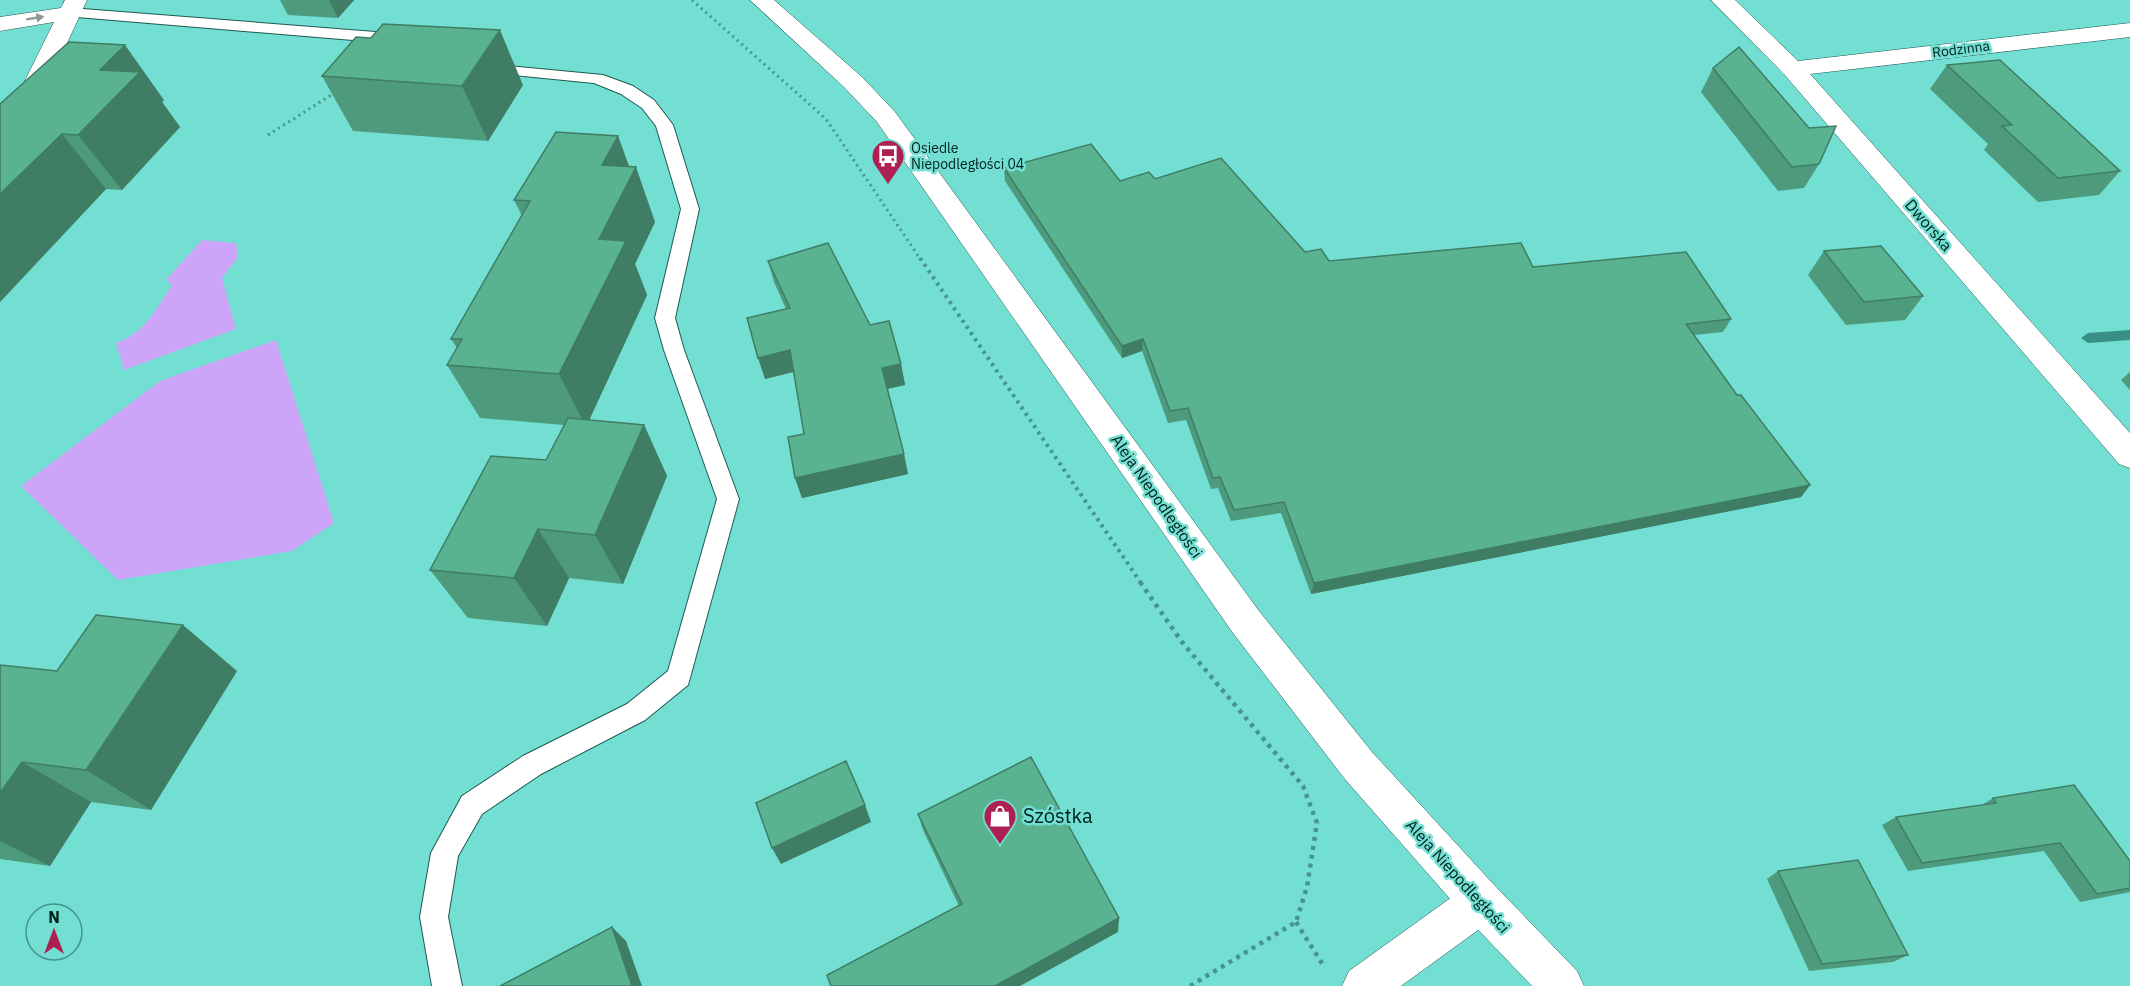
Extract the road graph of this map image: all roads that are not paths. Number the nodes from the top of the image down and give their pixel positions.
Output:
1 (1722, 0) edge
2 (764, 1) edge
3 (73, 6) edge
4 (0, 24) edge
5 (2130, 30) edge
6 (419, 42) edge
7 (464, 66) edge
8 (1792, 69) junction
9 (0, 154) edge
10 (2130, 455) edge
11 (1481, 902) junction
12 (447, 986) edge
13 (1364, 986) edge
14 (1562, 986) edge

1 - 8 street, Dworska
2 - 11 street, Aleja Niepodległości
4 -> 3 street
3 - 6 lane
3 - 9 street
5 - 8 street, Rodzinna
7 - 12 lane
8 - 10 street, Dworska
11 - 13 street
11 - 14 street, Aleja Niepodległości

